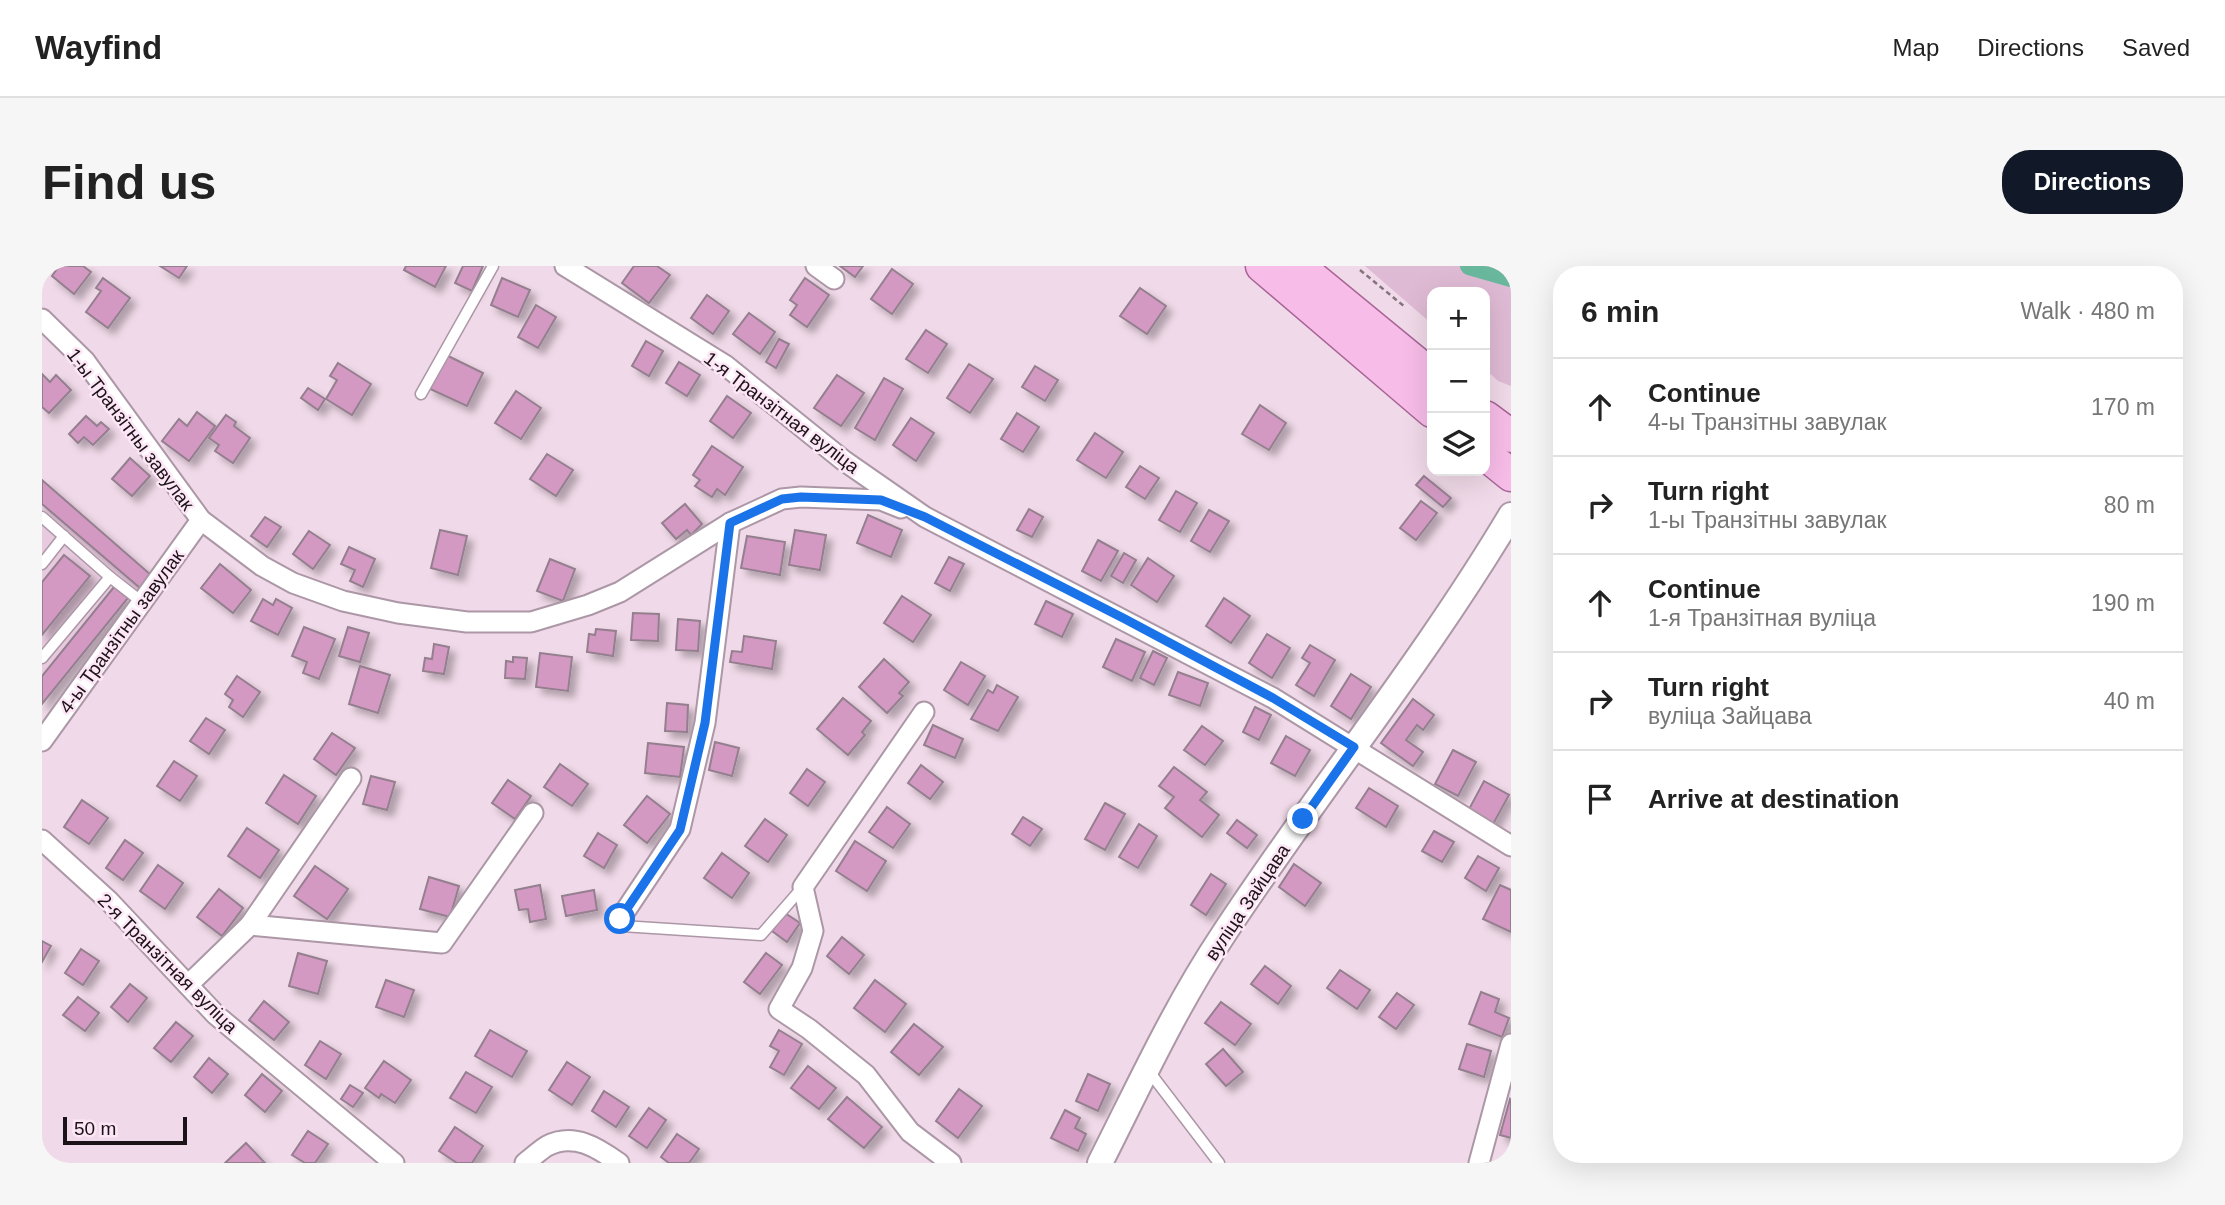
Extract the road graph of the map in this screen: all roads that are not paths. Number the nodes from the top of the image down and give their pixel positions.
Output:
1 (493, 266) edge
2 (565, 266) edge
3 (816, 266) edge
4 (1262, 266) edge
5 (1309, 272) edge
6 (834, 279) dead end
7 (42, 320) edge
8 (1427, 372) edge
9 (421, 394) dead end
10 (1427, 407) edge
11 (1490, 421) edge
12 (1511, 436) edge
13 (1490, 458) edge
14 (1511, 475) edge
15 (1511, 515) edge
16 (42, 517) edge
17 (925, 517) junction
18 (201, 520) junction
19 (730, 523) junction
20 (64, 536) junction
21 (42, 564) edge
22 (110, 577) junction
23 (142, 602) junction
24 (42, 658) edge
25 (924, 712) dead end
26 (42, 741) edge
27 (1354, 747) junction
28 (351, 778) dead end
29 (533, 813) dead end
30 (42, 840) edge
31 (1511, 846) edge
32 (803, 887) junction
33 (620, 919) joint
34 (250, 925) junction
35 (188, 985) junction
36 (1511, 1044) edge
37 (1148, 1070) junction
38 (394, 1163) edge
39 (525, 1163) edge
40 (619, 1163) edge
41 (951, 1163) edge
42 (1100, 1163) edge
43 (1219, 1163) edge
44 (1479, 1163) edge

1 - 9 lane
2 - 17 street, 1-я Транзітная вуліца
3 - 6 street
4 - 10 main road
5 - 8 main road
7 - 18 street, 1-ы Транзітны завулак
11 - 12 main road
13 - 14 main road
15 - 27 street, вуліца Зайцава
16 - 20 lane
17 - 19 street, 1-ы Транзітны завулак
17 - 27 street, 1-я Транзітная вуліца
18 - 19 street, 1-ы Транзітны завулак
18 - 23 street, 4-ы Транзітны завулак
19 - 33 street
20 - 21 lane
20 - 22 lane
22 - 23 lane
22 - 24 lane
23 - 26 street, 4-ы Транзітны завулак
25 - 32 street
27 - 31 street, 1-я Транзітная вуліца
27 - 37 street, вуліца Зайцава
28 - 34 street
29 - 34 street
30 - 35 street, 2-я Транзітная вуліца
32 - 33 lane
32 - 41 street
34 - 35 street
35 - 38 street, 2-я Транзітная вуліца
36 - 44 street
37 - 42 street, вуліца Зайцава
37 - 43 lane
39 - 40 street

